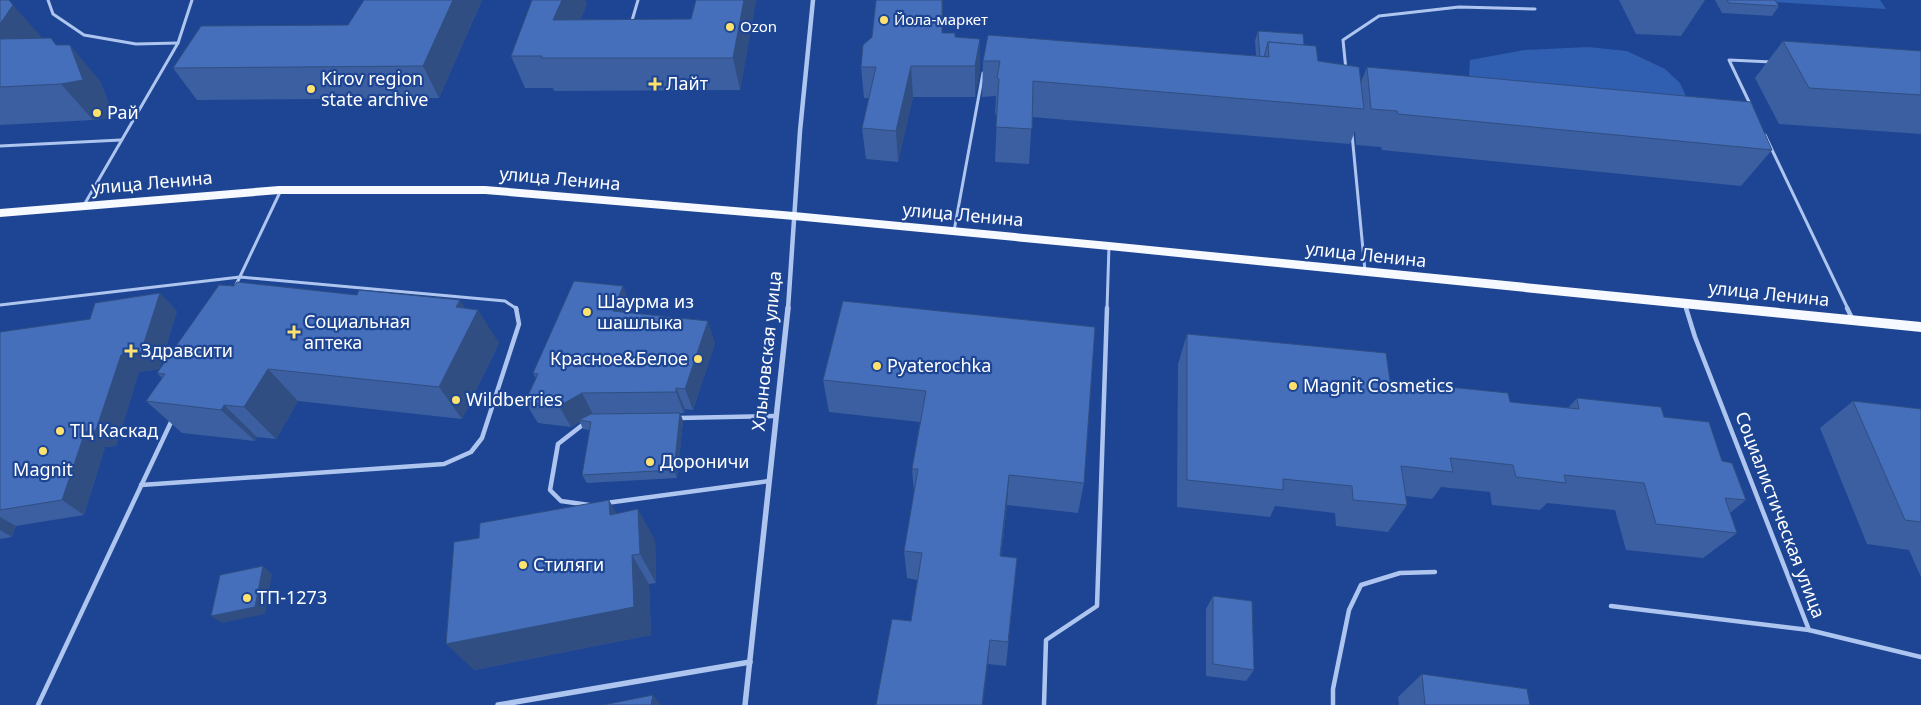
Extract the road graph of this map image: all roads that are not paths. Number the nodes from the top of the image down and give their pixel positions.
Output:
1 (48, 0) edge
2 (192, 0) edge
3 (638, 0) edge
4 (813, 0) edge
5 (1457, 0) edge
6 (1459, 7) junction
7 (1535, 9) dead end
8 (629, 30) edge
9 (178, 43) junction
10 (1777, 63) dead end
11 (984, 68) edge
12 (1346, 74) edge
13 (1754, 112) edge
14 (1762, 129) edge
15 (1352, 132) edge
16 (121, 140) junction
17 (0, 146) edge
18 (281, 190) junction
19 (83, 206) junction
20 (0, 214) edge
21 (794, 216) junction
22 (954, 232) junction
23 (1108, 246) junction
24 (1365, 273) junction
25 (240, 277) junction
26 (235, 286) edge
27 (1685, 303) junction
28 (0, 305) edge
29 (1853, 320) junction
30 (1921, 327) edge
31 (177, 410) edge
32 (776, 416) junction
33 (677, 418) edge
34 (587, 421) edge
35 (770, 481) junction
36 (141, 485) junction
37 (600, 504) edge
38 (590, 505) edge
39 (1434, 572) dead end
40 (1611, 606) dead end
41 (1809, 630) junction
42 (1921, 657) edge
43 (750, 662) junction
44 (38, 705) edge
45 (498, 705) edge
46 (745, 705) edge
47 (1044, 705) edge
48 (1333, 705) edge

1 - 9 lane
2 - 9 lane
3 - 8 lane
4 - 21 street, Хлыновская улица
5 - 6 lane
6 - 7 lane
6 - 12 lane
9 - 16 lane
10 - 13 lane
11 - 22 lane
14 - 29 lane
15 - 24 lane
16 - 17 lane
16 - 19 lane
18 - 19 main road, улица Ленина
18 - 21 main road, улица Ленина
18 - 25 lane
19 - 20 main road, улица Ленина
21 - 22 main road, улица Ленина
21 - 32 street, Хлыновская улица
22 - 23 main road, улица Ленина
23 - 24 main road, улица Ленина
23 - 47 lane
24 - 27 main road, улица Ленина
25 - 26 lane
25 - 28 lane
25 - 36 lane
27 - 29 main road, улица Ленина
27 - 41 lane, Социалистическая улица
29 - 30 main road, улица Ленина
31 - 36 lane
32 - 33 lane
32 - 35 street, Хлыновская улица
34 - 38 lane
35 - 37 lane
35 - 43 street, Хлыновская улица
36 - 44 lane
39 - 48 lane
40 - 41 lane
41 - 42 lane, Социалистическая улица
43 - 45 street
43 - 46 street, Хлыновская улица

